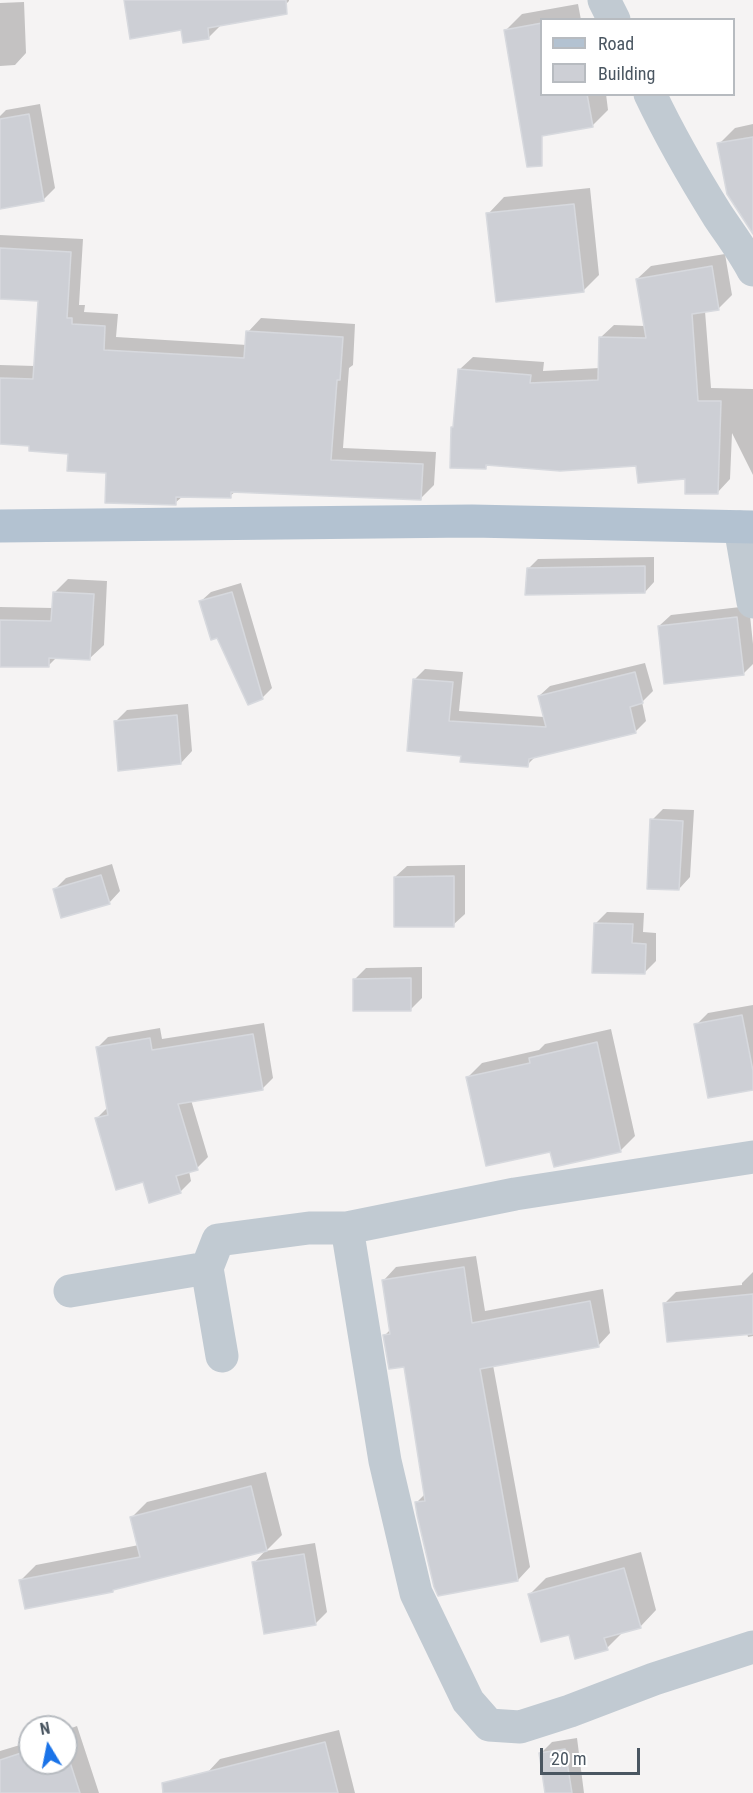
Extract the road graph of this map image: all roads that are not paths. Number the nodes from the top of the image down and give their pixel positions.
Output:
1 (604, 0) edge
2 (613, 18) edge
3 (651, 96) edge
4 (753, 270) edge
5 (0, 526) edge
6 (746, 527) edge
7 (753, 602) edge
8 (753, 1157) edge
9 (347, 1228) junction
10 (207, 1268) junction
11 (70, 1291) dead end
12 (222, 1356) dead end
13 (753, 1647) edge

1 - 2 street
3 - 4 street
5 - 6 main road
6 - 7 street
8 - 9 street
9 - 10 street
9 - 13 street
10 - 11 street
10 - 12 street

